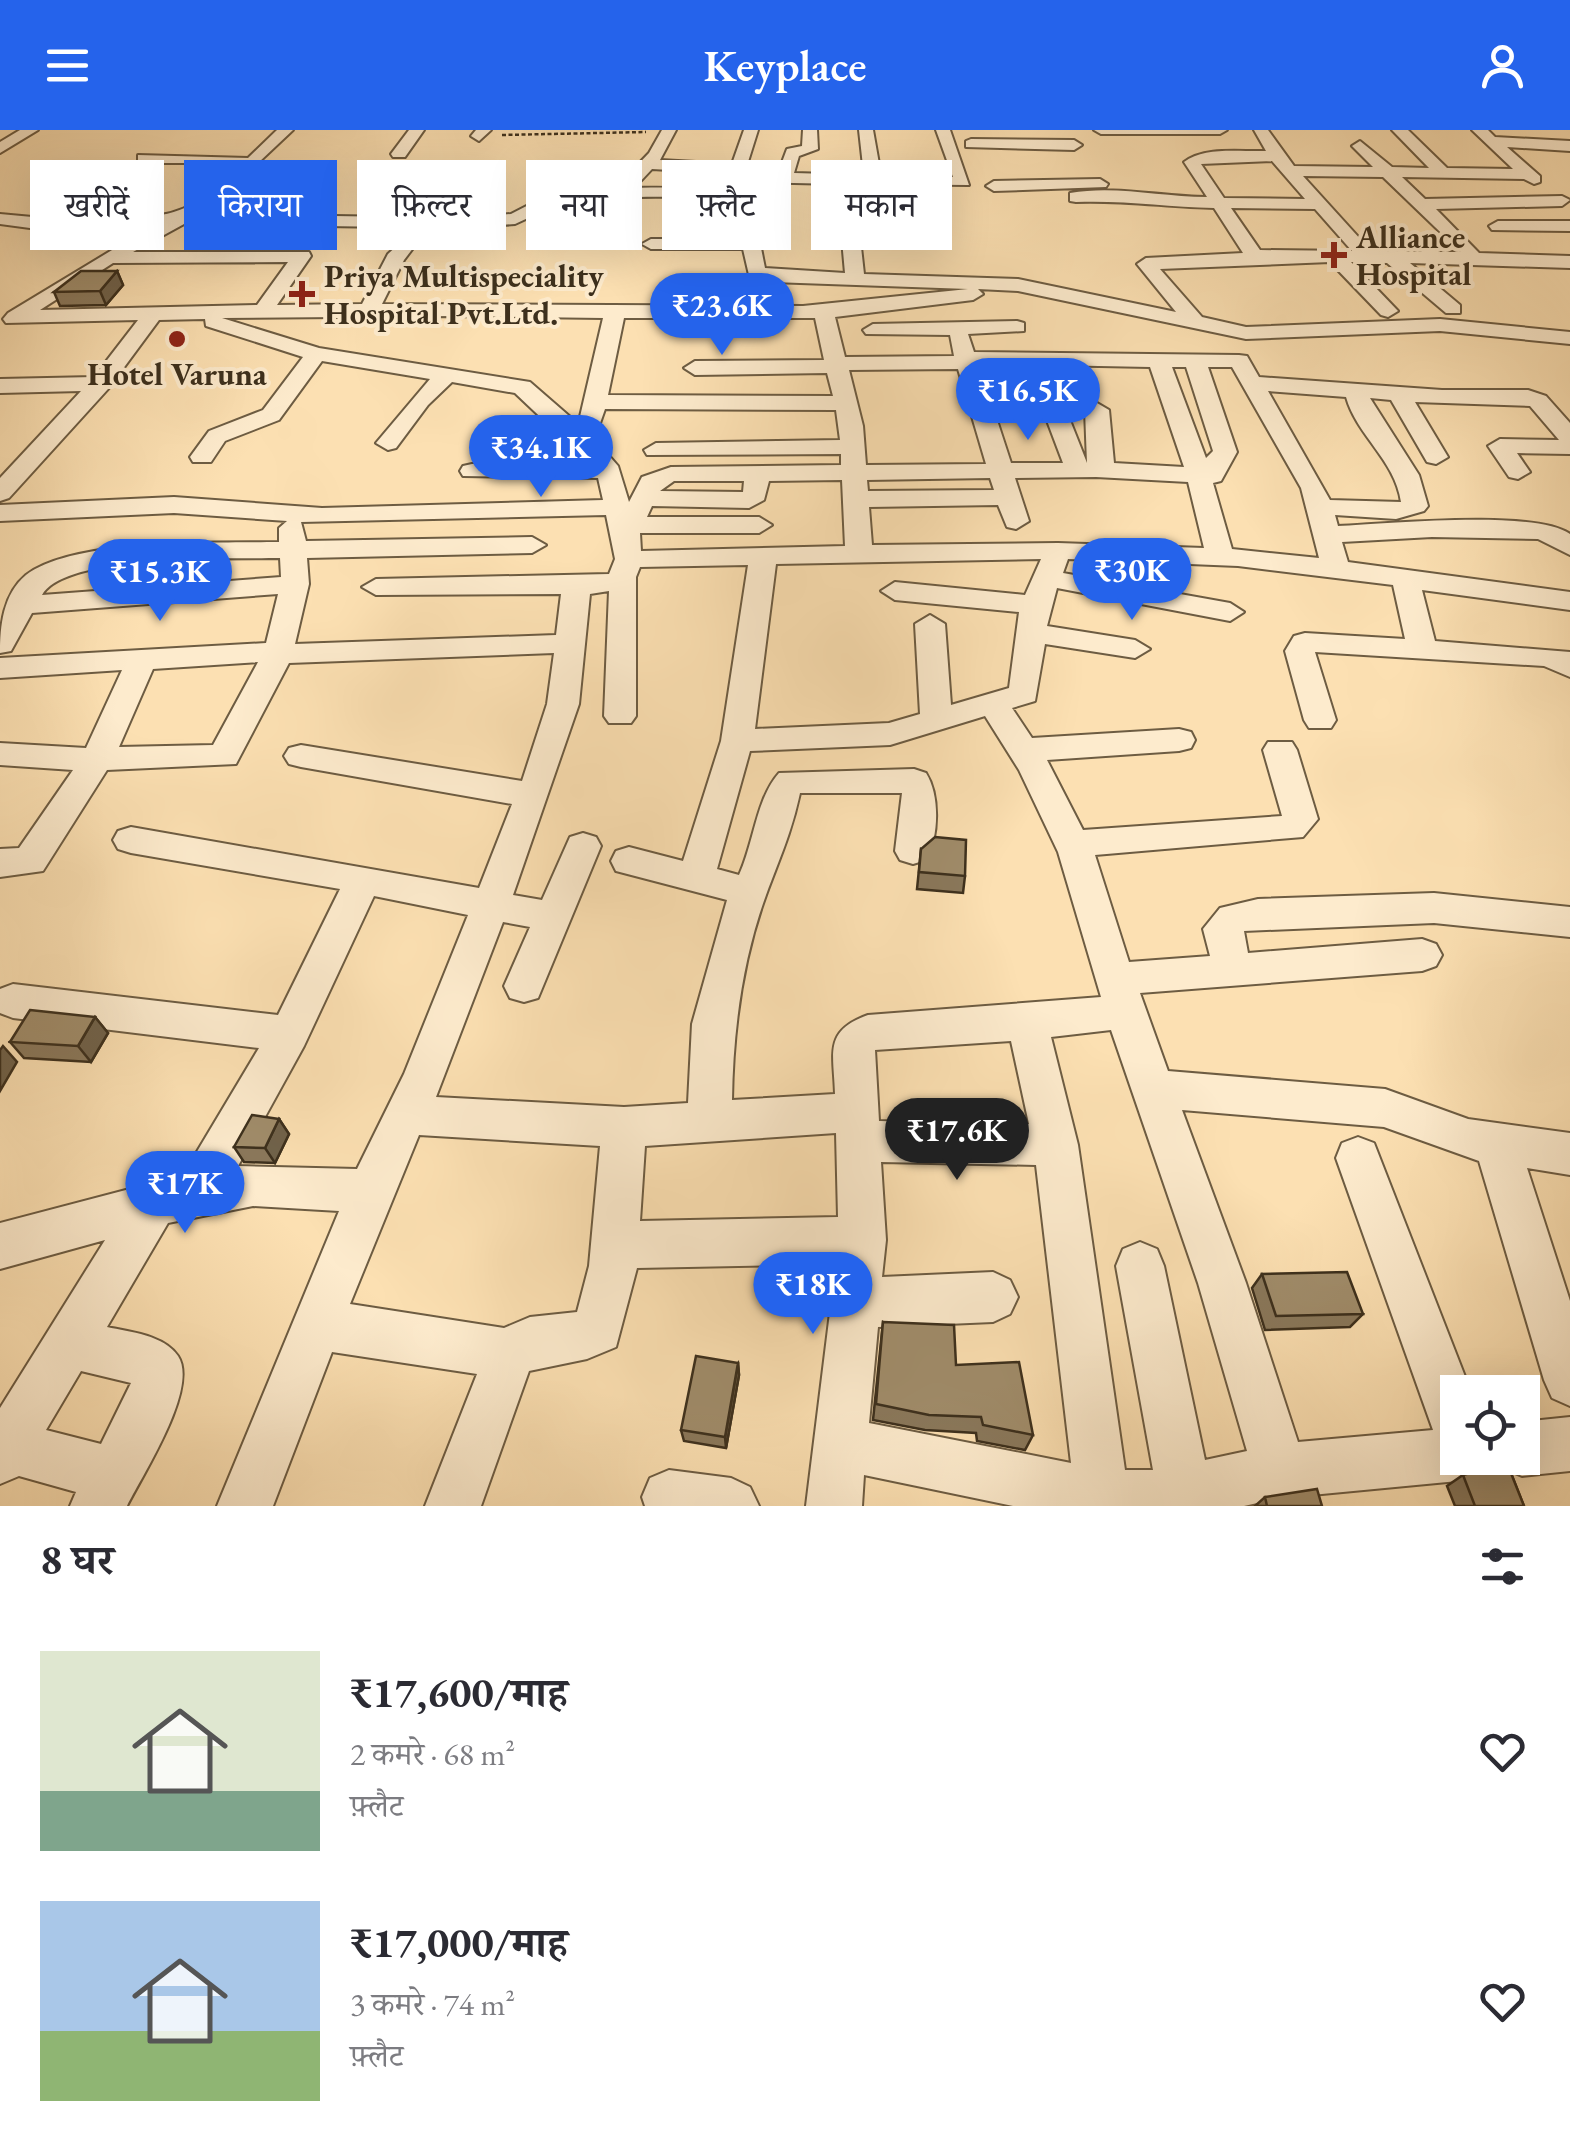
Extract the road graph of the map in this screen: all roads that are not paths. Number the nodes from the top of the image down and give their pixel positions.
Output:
1 (31, 130) edge
2 (272, 130) edge
3 (286, 130) edge
4 (417, 130) edge
5 (751, 130) edge
6 (810, 130) edge
7 (866, 130) edge
8 (944, 130) edge
9 (1062, 130) edge
10 (1101, 130) edge
11 (1220, 130) edge
12 (1261, 130) edge
13 (1398, 130) edge
14 (1511, 130) edge
15 (669, 131) edge
16 (1570, 133) edge
17 (1485, 136) edge
18 (971, 144) dead end
19 (1033, 145) edge
20 (1360, 146) dead end
21 (1570, 146) edge
22 (0, 148) edge
23 (728, 149) junction
24 (399, 154) dead end
25 (654, 156) junction
26 (1276, 156) junction
27 (144, 158) dead end
28 (242, 159) joint
29 (252, 160) edge
30 (676, 160) edge
31 (735, 160) edge
32 (790, 160) edge
33 (870, 160) edge
34 (1091, 169) dead end
35 (984, 170) junction
36 (642, 171) edge
37 (1290, 171) junction
38 (1384, 172) junction
39 (1442, 172) junction
40 (1527, 174) junction
41 (952, 182) edge
42 (1146, 183) dead end
43 (1058, 185) junction
44 (1106, 190) junction
45 (1076, 198) dead end
46 (1220, 204) junction
47 (1320, 204) junction
48 (1416, 204) junction
49 (1566, 204) edge
50 (662, 212) edge
51 (650, 213) dead end
52 (184, 214) edge
53 (526, 214) edge
54 (0, 218) edge
55 (174, 220) junction
56 (184, 220) edge
57 (30, 222) edge
58 (337, 222) edge
59 (164, 225) edge
60 (1570, 226) edge
61 (1442, 227) junction
62 (651, 244) dead end
63 (113, 250) edge
64 (306, 250) edge
65 (402, 250) edge
66 (852, 250) edge
67 (751, 251) joint
68 (302, 256) junction
69 (100, 257) junction
70 (1261, 258) junction
71 (1470, 258) junction
72 (1337, 259) junction
73 (1369, 259) junction
74 (1394, 259) junction
75 (1570, 262) edge
76 (855, 277) junction
77 (1018, 285) junction
78 (1453, 310) junction
79 (264, 311) junction
80 (1388, 311) junction
81 (1479, 311) dead end
82 (184, 313) junction
83 (154, 314) junction
84 (378, 314) junction
85 (5, 320) edge
86 (614, 320) junction
87 (1017, 327) dead end
88 (1209, 328) junction
89 (956, 329) junction
90 (1357, 329) junction
91 (1570, 338) edge
92 (316, 354) junction
93 (1035, 358) junction
94 (354, 360) junction
95 (967, 360) junction
96 (1159, 360) junction
97 (1195, 360) junction
98 (1239, 361) junction
99 (448, 374) junction
100 (1252, 383) junction
101 (100, 384) junction
102 (0, 386) edge
103 (692, 386) junction
104 (1303, 386) junction
105 (1356, 390) junction
106 (599, 393) junction
107 (1399, 394) junction
108 (842, 396) junction
109 (1098, 410) dead end
110 (1322, 419) dead end
111 (1570, 437) edge
112 (583, 440) junction
113 (388, 443) dead end
114 (1570, 446) edge
115 (656, 450) dead end
116 (202, 457) dead end
117 (1436, 457) dead end
118 (1091, 470) junction
119 (472, 471) dead end
120 (609, 471) junction
121 (1518, 472) dead end
122 (1199, 477) junction
123 (0, 493) edge
124 (1009, 497) junction
125 (190, 506) junction
126 (1322, 507) junction
127 (0, 513) edge
128 (292, 516) junction
129 (759, 525) dead end
130 (628, 534) junction
131 (1329, 535) junction
132 (532, 545) dead end
133 (1570, 547) edge
134 (292, 550) junction
135 (160, 552) junction
136 (859, 554) junction
137 (763, 557) junction
138 (1220, 557) junction
139 (1336, 569) junction
140 (1405, 579) junction
141 (296, 584) junction
142 (376, 587) dead end
143 (580, 587) junction
144 (895, 591) dead end
145 (1042, 591) junction
146 (1570, 601) edge
147 (20, 605) junction
148 (1230, 612) dead end
149 (930, 624) dead end
150 (0, 644) edge
151 (570, 644) junction
152 (1135, 649) dead end
153 (1422, 651) junction
154 (278, 653) junction
155 (142, 660) junction
156 (1570, 667) edge
157 (0, 668) edge
158 (994, 706) junction
159 (620, 716) dead end
160 (1320, 720) dead end
161 (936, 722) junction
162 (1179, 740) dead end
163 (737, 742) junction
164 (1023, 750) junction
165 (1280, 750) dead end
166 (0, 754) edge
167 (301, 756) dead end
168 (97, 758) junction
169 (533, 795) junction
170 (131, 840) dead end
171 (1072, 844) junction
172 (583, 846) dead end
173 (913, 851) dead end
174 (629, 861) dead end
175 (0, 862) edge
176 (696, 877) junction
177 (363, 880) junction
178 (747, 896) junction
179 (489, 905) junction
180 (553, 916) junction
181 (1570, 922) edge
182 (1422, 955) dead end
183 (1234, 971) junction
184 (524, 986) dead end
185 (1120, 996) junction
186 (13, 1001) dead end
187 (1027, 1024) junction
188 (289, 1034) junction
189 (1154, 1089) junction
190 (406, 1115) junction
191 (709, 1124) junction
192 (624, 1127) junction
193 (858, 1127) junction
194 (1056, 1145) junction
195 (1497, 1145) junction
196 (1570, 1154) edge
197 (1358, 1158) dead end
198 (370, 1191) junction
199 (176, 1199) junction
200 (862, 1240) junction
201 (614, 1245) junction
202 (0, 1246) edge
203 (1140, 1266) dead end
204 (992, 1296) dead end
205 (857, 1302) junction
206 (314, 1324) junction
207 (69, 1343) junction
208 (510, 1354) junction
209 (1440, 1378) edge
210 (1570, 1380) edge
211 (841, 1444) junction
212 (1570, 1444) edge
213 (1540, 1446) edge
214 (3, 1451) edge
215 (1440, 1456) edge
216 (1280, 1472) junction
217 (106, 1491) edge
218 (1184, 1492) junction
219 (669, 1497) dead end
220 (1102, 1497) junction
221 (245, 1506) edge
222 (454, 1506) edge
223 (731, 1506) edge
224 (834, 1506) edge

1 - 22 street
2 - 28 street
3 - 29 street
4 - 24 street
5 - 23 street
6 - 32 street
7 - 33 street
8 - 35 street
9 - 19 street
10 - 11 street
12 - 26 street
13 - 39 street
14 - 16 street
15 - 25 street
17 - 21 street
17 - 40 street
18 - 19 street
19 - 35 street
19 - 43 street
20 - 38 street
23 - 25 street
23 - 31 street
25 - 30 street
25 - 36 street
26 - 37 street
26 - 46 street
27 - 28 street
34 - 44 street
35 - 41 street
35 - 43 street
37 - 38 street
37 - 47 street
38 - 39 street
38 - 48 street
39 - 40 street
40 - 49 street
42 - 44 street
43 - 44 street
44 - 45 street
44 - 46 street
46 - 47 street
46 - 70 street
47 - 73 street
48 - 49 street
48 - 61 street
50 - 51 street
52 - 55 street
53 - 58 street
54 - 57 street
55 - 56 street
55 - 59 street
60 - 61 street
61 - 71 street
62 - 67 street
63 - 69 street
64 - 68 street
65 - 84 street
66 - 76 street
67 - 76 street
68 - 69 street
68 - 79 street
69 - 85 street
70 - 72 street
70 - 88 street
71 - 74 street
71 - 75 street
72 - 73 street
72 - 80 street
73 - 74 street
74 - 78 street
76 - 77 street
77 - 88 street
77 - 108 street
78 - 80 street
78 - 81 street
79 - 82 street
79 - 84 street
80 - 90 street
82 - 83 street
82 - 92 street
83 - 85 street
83 - 101 street
84 - 86 street
84 - 94 street
86 - 106 street
86 - 108 street
87 - 89 street
88 - 90 street
88 - 98 street
89 - 95 street
89 - 108 street
90 - 91 street
92 - 94 street
92 - 116 street
93 - 95 street
93 - 96 street
93 - 118 street
94 - 99 street
95 - 108 street
95 - 124 street
96 - 97 street
96 - 122 street
97 - 98 street
97 - 122 street
98 - 100 street
99 - 112 street
99 - 113 street
100 - 104 street
100 - 126 street
101 - 102 street
101 - 123 street
103 - 106 street
103 - 108 street
103 - 108 street
104 - 105 street
104 - 110 street
105 - 107 street
105 - 126 street
106 - 112 street
107 - 111 street
107 - 117 street
108 - 115 street
108 - 124 street
108 - 130 street
108 - 136 street
109 - 118 street
112 - 120 street
114 - 121 street
118 - 122 street
118 - 124 street
119 - 120 street
120 - 130 street
122 - 138 street
125 - 127 street
125 - 128 street
125 - 135 street
126 - 131 street
128 - 130 street
128 - 134 street
129 - 130 street
130 - 137 street
130 - 143 street
130 - 159 street
131 - 133 street
131 - 139 street
132 - 134 street
134 - 135 street
134 - 141 street
135 - 147 street
136 - 137 street
136 - 145 street
137 - 163 street
138 - 139 street
138 - 145 street
139 - 140 street
140 - 146 street
140 - 153 street
141 - 147 street
141 - 154 street
142 - 143 street
143 - 151 street
144 - 145 street
145 - 148 street
145 - 152 street
145 - 158 street
147 - 150 street
149 - 161 street
151 - 154 street
151 - 169 street
153 - 156 street
153 - 160 street
154 - 155 street
154 - 168 street
155 - 157 street
155 - 168 street
158 - 161 street
158 - 164 street
161 - 163 street
162 - 164 street
163 - 176 street
164 - 171 street
165 - 171 street
166 - 168 street
167 - 169 street
168 - 175 street
169 - 179 street
170 - 177 street
171 - 185 street
172 - 180 street
173 - 178 street
174 - 176 street
176 - 178 street
177 - 179 street
177 - 188 street
178 - 191 street
179 - 180 street
179 - 190 street
180 - 184 street
181 - 183 street
182 - 183 street
183 - 185 street
185 - 187 street
185 - 189 street
186 - 188 street
187 - 193 street
187 - 194 street
188 - 199 street
189 - 195 street
189 - 216 street
190 - 192 street
190 - 198 street
191 - 192 street
191 - 193 street
192 - 201 street
193 - 194 street
193 - 200 street
194 - 220 street
195 - 196 street
195 - 210 street
197 - 209 street
198 - 199 street
198 - 206 street
199 - 202 street
199 - 207 street
200 - 201 street
200 - 205 street
201 - 208 street
203 - 218 street
204 - 205 street
205 - 211 street
206 - 208 street
206 - 221 street
207 - 214 street
207 - 217 street
208 - 222 street
211 - 220 street
211 - 224 street
212 - 213 street
214 - 217 street
215 - 216 street
216 - 218 street
218 - 220 street
219 - 223 street

